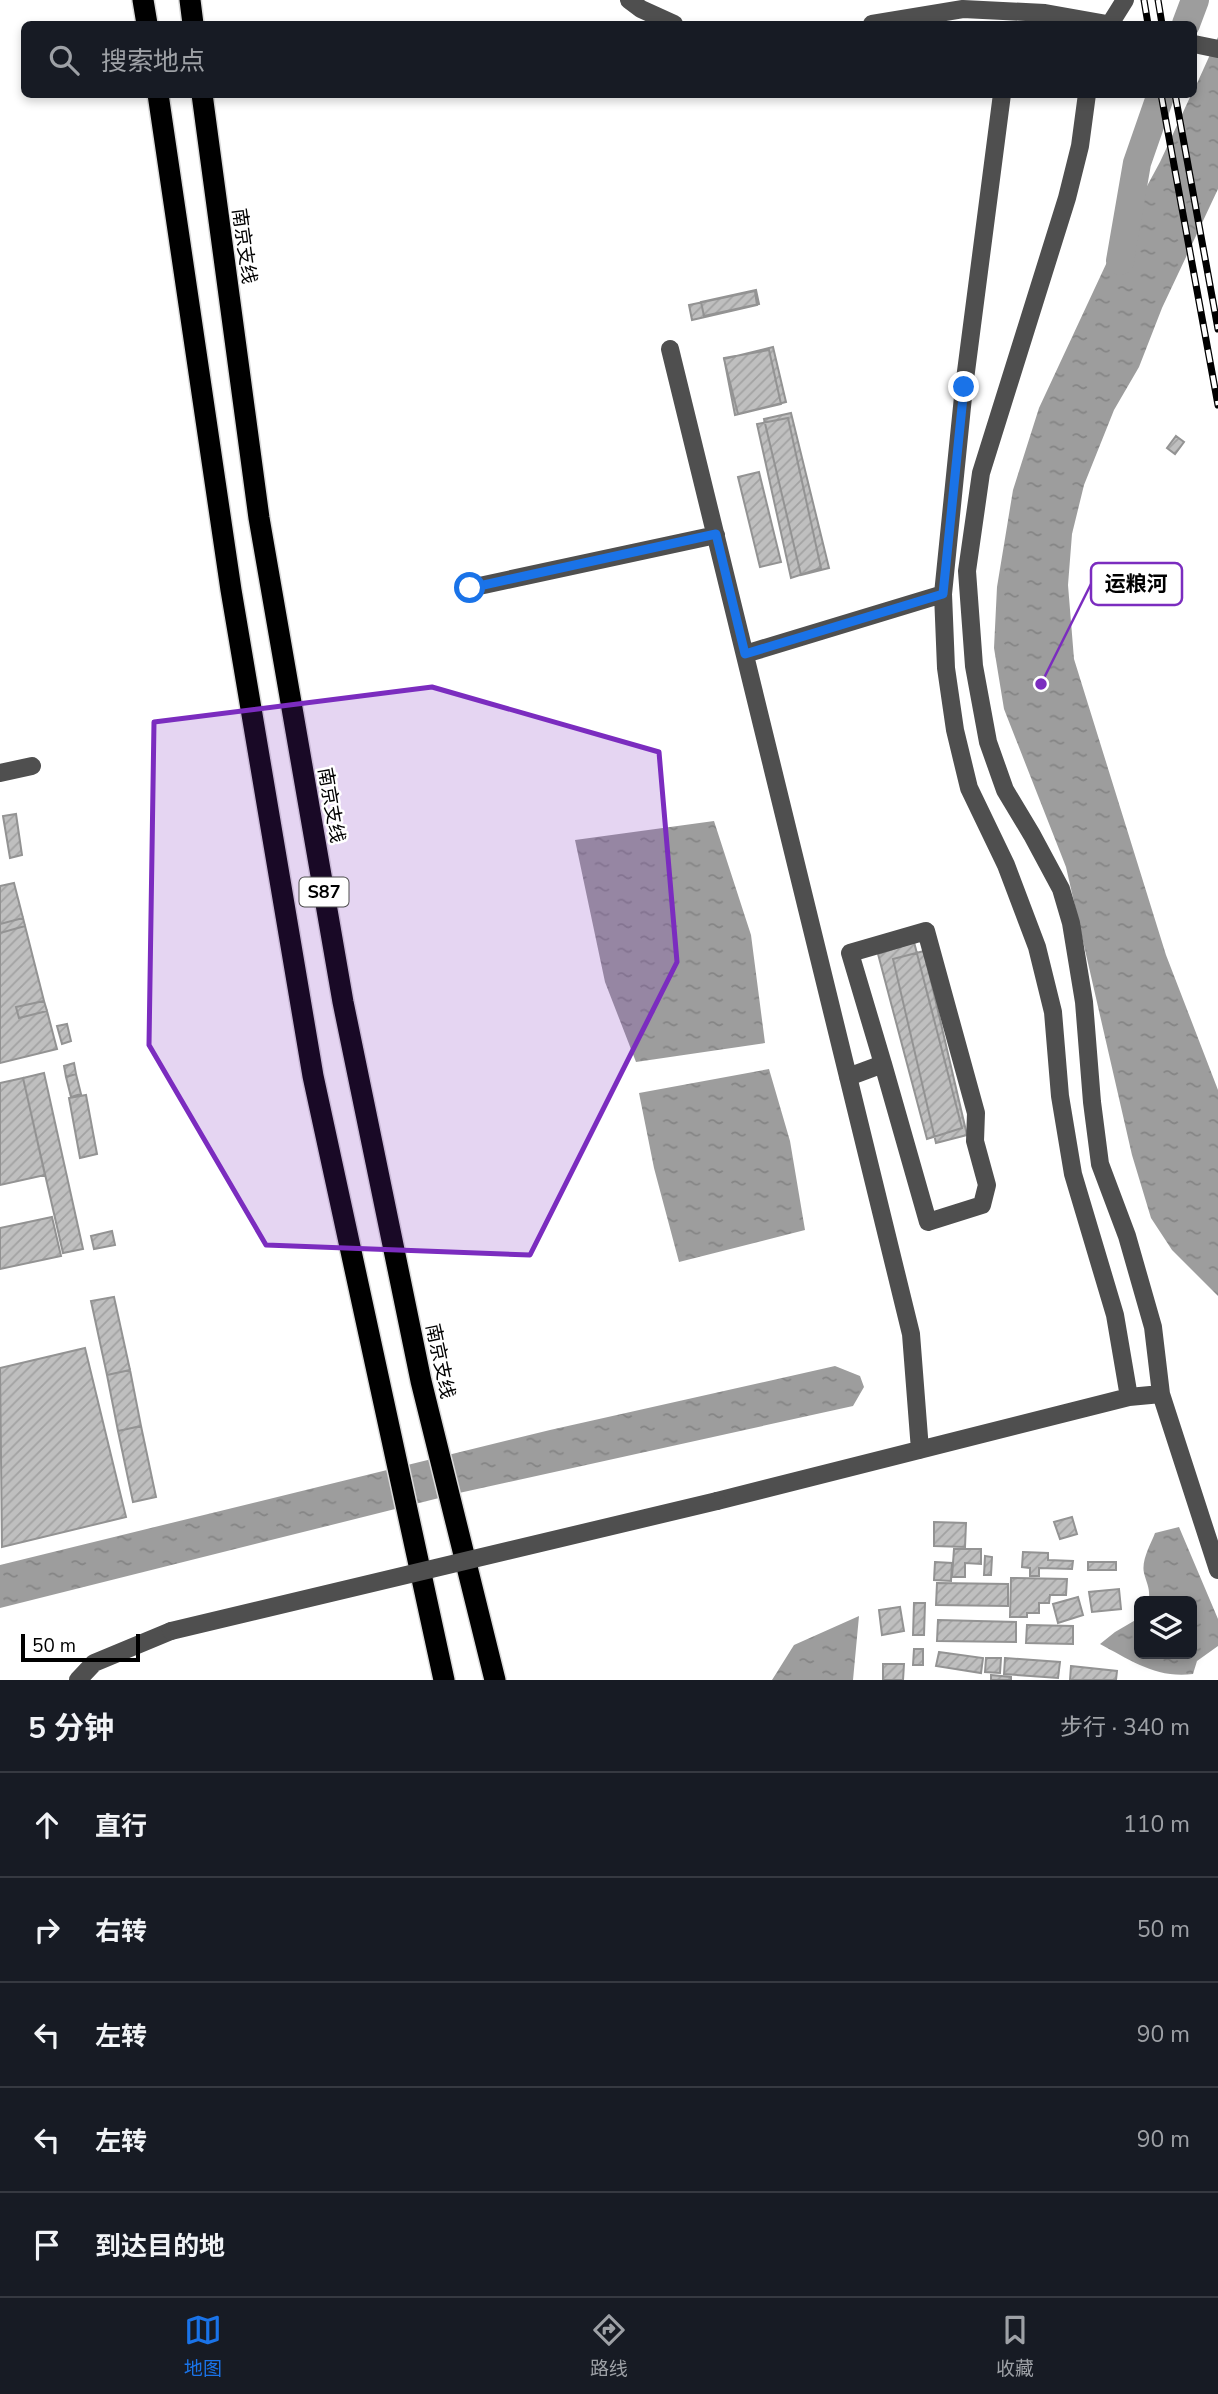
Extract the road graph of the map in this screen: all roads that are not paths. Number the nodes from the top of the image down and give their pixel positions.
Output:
1 (143, 0) edge
2 (190, 0) edge
3 (629, 0) edge
4 (1125, 0) edge
5 (1012, 12) edge
6 (146, 21) edge
7 (193, 21) edge
8 (667, 21) edge
9 (890, 21) edge
10 (1091, 21) edge
11 (1110, 21) edge
12 (1197, 45) edge
13 (1218, 49) edge
14 (159, 98) edge
15 (203, 98) edge
16 (1001, 98) edge
17 (1086, 98) edge
18 (670, 349) dead end
19 (716, 534) junction
20 (470, 588) dead end
21 (943, 594) junction
22 (745, 654) junction
23 (32, 766) dead end
24 (0, 773) edge
25 (883, 1064) junction
26 (848, 1077) junction
27 (1161, 1394) junction
28 (1129, 1397) junction
29 (920, 1450) junction
30 (1218, 1570) edge
31 (78, 1680) edge
32 (444, 1680) edge
33 (495, 1680) edge

1 - 6 highway
2 - 7 highway
3 - 8 street
4 - 11 street
5 - 9 street
5 - 10 street
12 - 13 street
14 - 32 highway, S87
15 - 33 highway, 南京支线 / S87
16 - 21 street
17 - 27 street
18 - 19 street
19 - 20 street
19 - 22 street
21 - 22 street
21 - 28 street
22 - 26 street
23 - 24 street
25 - 25 street
25 - 26 street
26 - 29 street
27 - 28 street
27 - 30 street
28 - 29 street
29 - 31 street, bridge

